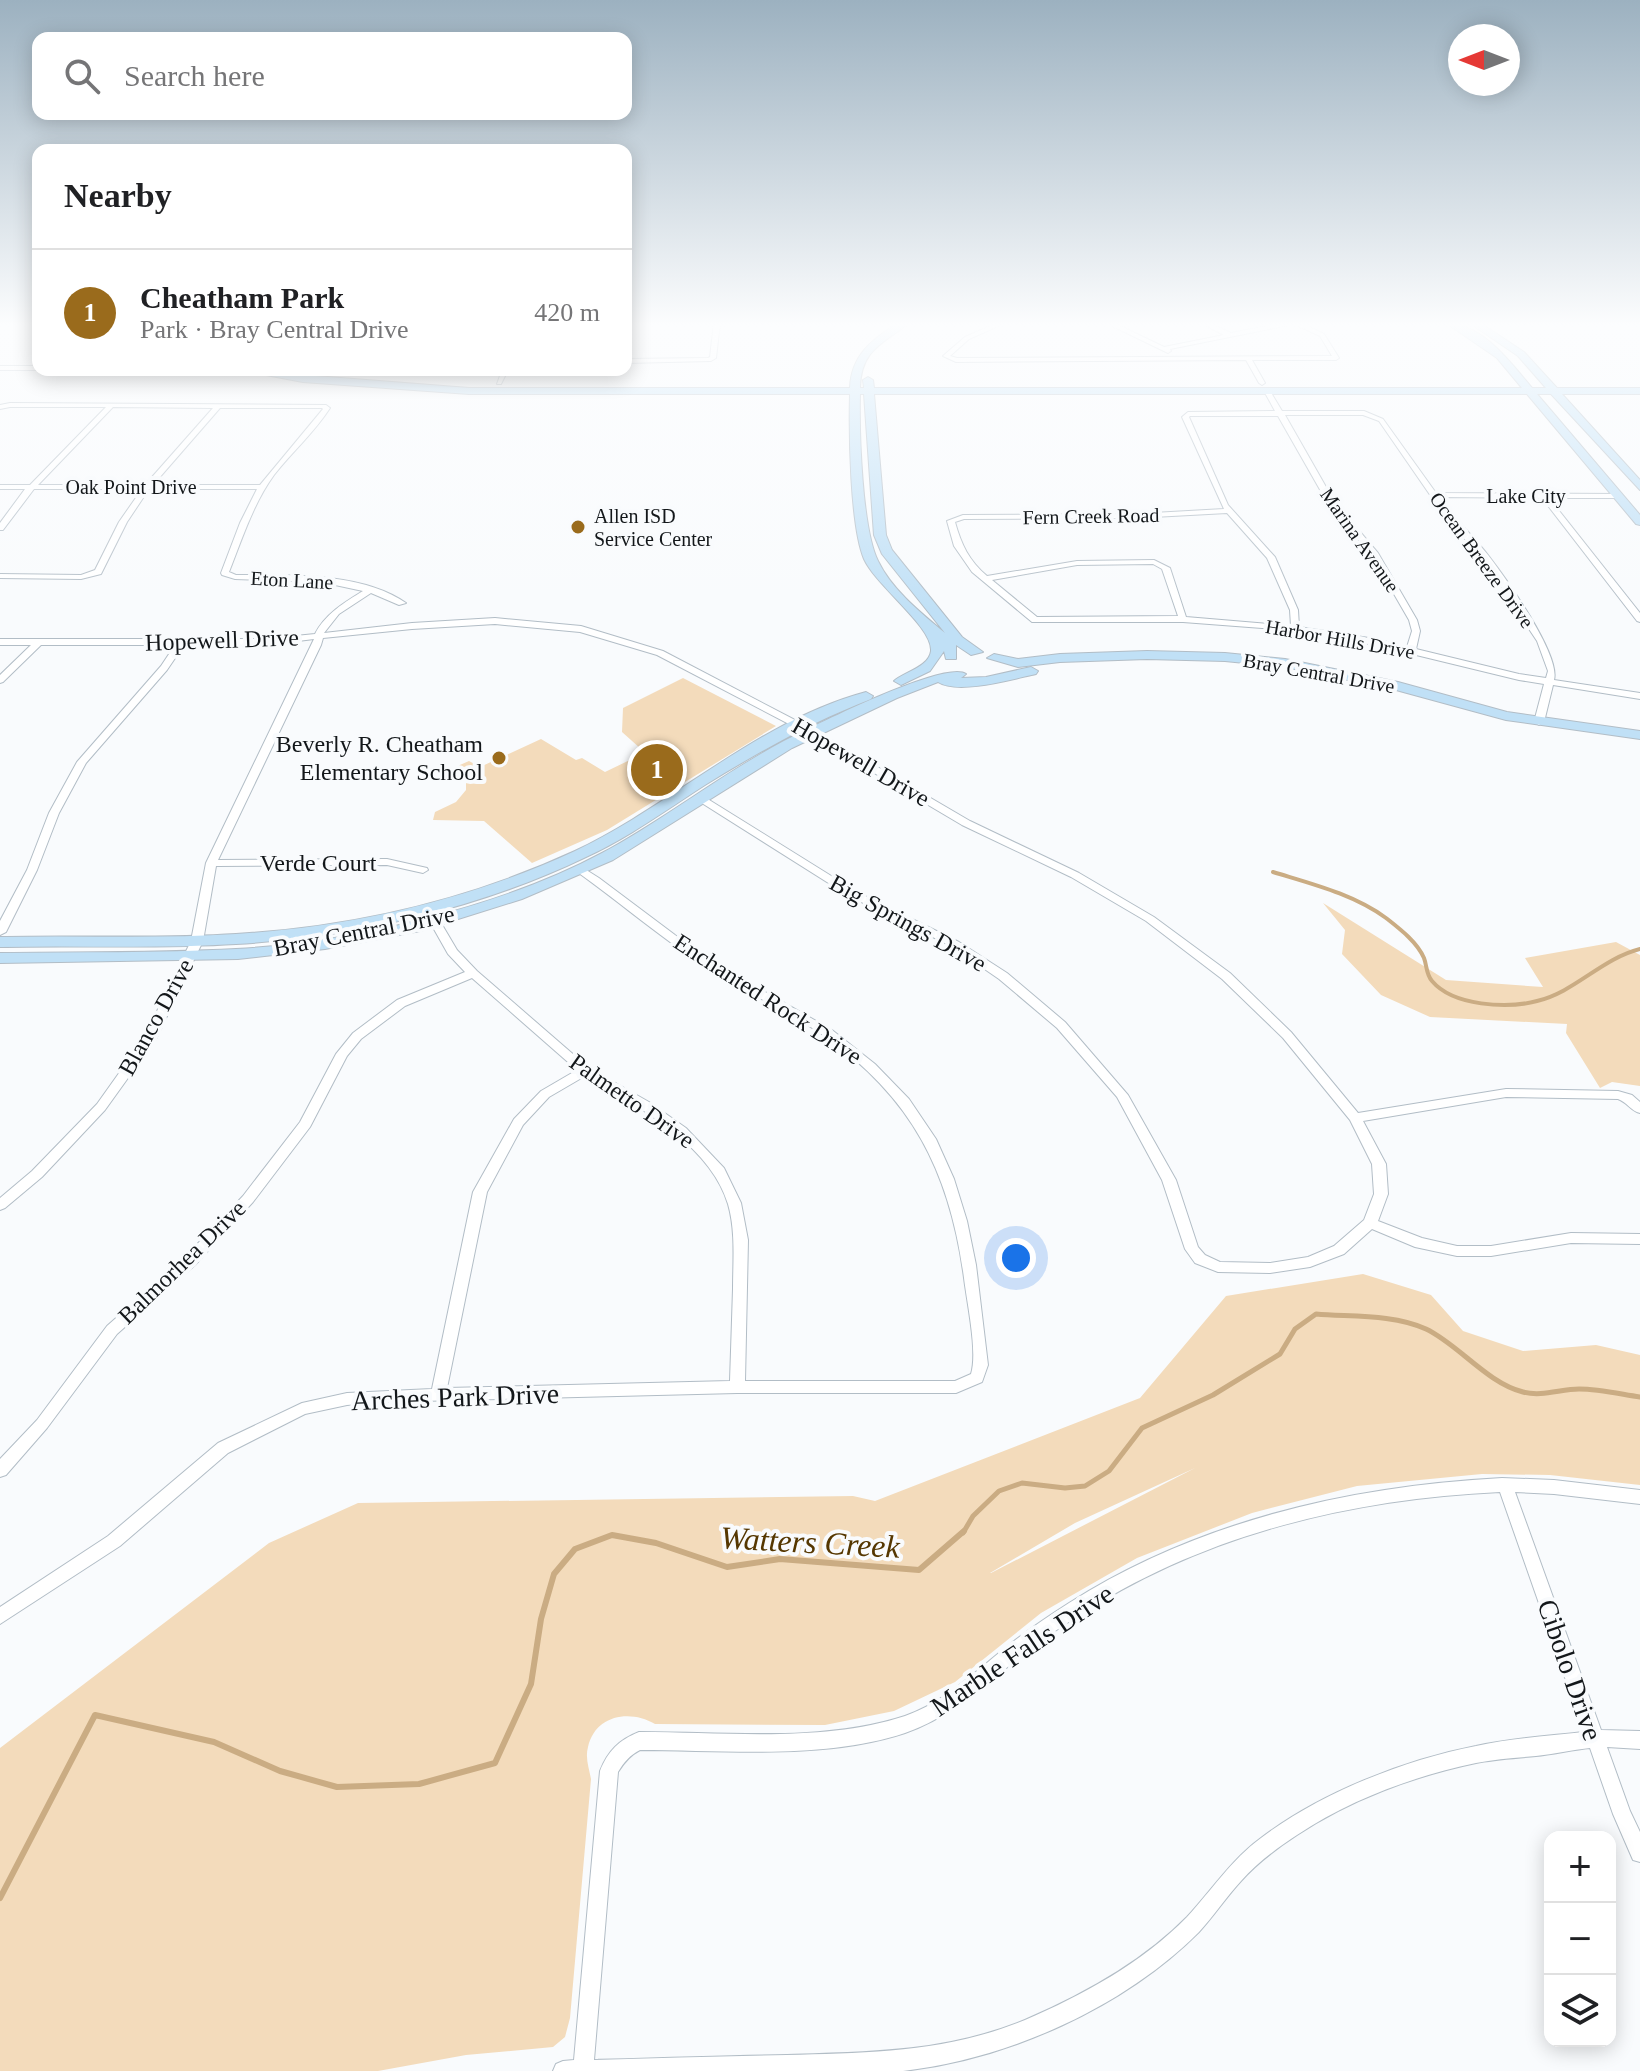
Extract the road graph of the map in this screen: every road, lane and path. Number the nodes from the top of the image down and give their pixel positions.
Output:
1 (98, 420) edge
2 (206, 420) edge
3 (320, 420) edge
4 (858, 420) edge
5 (871, 420) edge
6 (1186, 420) edge
7 (1284, 420) edge
8 (1380, 420) edge
9 (1554, 420) edge
10 (1580, 420) edge
11 (0, 487) edge
12 (32, 487) junction
13 (147, 487) junction
14 (262, 487) junction
15 (1640, 487) edge
16 (1434, 495) junction
17 (1544, 496) junction
18 (1618, 496) junction
19 (1640, 499) edge
20 (1228, 511) junction
21 (1639, 521) edge
22 (0, 528) edge
23 (0, 576) edge
24 (985, 579) junction
25 (370, 590) junction
26 (402, 603) dead end
27 (1183, 619) junction
28 (1640, 619) edge
29 (943, 621) junction
30 (926, 624) junction
31 (1295, 629) junction
32 (318, 636) junction
33 (0, 642) edge
34 (39, 642) junction
35 (181, 642) junction
36 (1411, 650) junction
37 (976, 652) junction
38 (948, 659) junction
39 (1059, 662) junction
40 (994, 665) junction
41 (959, 674) junction
42 (0, 680) edge
43 (1549, 683) junction
44 (1640, 696) edge
45 (873, 699) junction
46 (1539, 722) junction
47 (797, 724) junction
48 (813, 733) junction
49 (1640, 735) edge
50 (1640, 745) edge
51 (702, 800) junction
52 (211, 863) junction
53 (580, 869) junction
54 (423, 870) dead end
55 (430, 914) junction
56 (0, 932) edge
57 (0, 942) edge
58 (194, 948) junction
59 (0, 958) edge
60 (473, 973) junction
61 (585, 1071) junction
62 (1640, 1109) edge
63 (1355, 1118) junction
64 (0, 1205) edge
65 (1370, 1223) junction
66 (1640, 1239) edge
67 (975, 1380) joint
68 (737, 1387) junction
69 (438, 1396) junction
70 (0, 1470) edge
71 (1505, 1485) junction
72 (1640, 1497) edge
73 (0, 1616) edge
74 (1595, 1739) junction
75 (1640, 1740) edge
76 (1640, 1853) edge
77 (583, 2070) edge
78 (563, 2071) edge

1 - 12 street
2 - 13 street
3 - 14 street
4 - 30 street
5 - 29 street
6 - 20 street
7 - 36 street, Marina Avenue
8 - 16 street, Ocean Breeze Drive
9 - 18 street
10 - 15 street
11 - 12 street, Oak Point Drive
12 - 13 street, Oak Point Drive
12 - 22 street
13 - 14 street, Oak Point Drive
13 - 23 street
14 - 25 street, Eton Lane
16 - 17 street, Lake City
16 - 43 street, Ocean Breeze Drive
17 - 18 street, Lake City
17 - 28 street
18 - 19 street
18 - 21 street
20 - 24 street, Fern Creek Road
20 - 31 street
24 - 27 street, Harbor Hills Drive
24 - 27 street
25 - 26 street, Eton Lane
25 - 32 street, Blanco Drive
27 - 31 street, Harbor Hills Drive
29 - 37 street
29 - 39 street
30 - 38 street
30 - 45 street
31 - 36 street, Harbor Hills Drive
32 - 35 street, Hopewell Drive
32 - 47 street, Hopewell Drive
32 - 52 street, Blanco Drive
33 - 34 street, Hopewell Drive
34 - 35 street, Hopewell Drive
34 - 42 street
35 - 56 street
36 - 43 street, Harbor Hills Drive
37 - 38 street, Bray Central Drive
37 - 40 street
38 - 41 street
38 - 45 street, Bray Central Drive
39 - 40 street, Bray Central Drive
39 - 45 street
39 - 46 street, Bray Central Drive
39 - 50 street, Bray Central Drive
40 - 41 street, Bray Central Drive
41 - 45 street, Bray Central Drive
43 - 44 street, Harbor Hills Drive
43 - 46 street, Ocean Breeze Drive
45 - 47 street, Bray Central Drive
45 - 48 street, Bray Central Drive
46 - 49 street, Bray Central Drive
47 - 48 street, Hopewell Drive
47 - 55 street, Bray Central Drive
48 - 51 street, Bray Central Drive
48 - 63 street, Hopewell Drive
51 - 53 street, Bray Central Drive
51 - 65 street, Big Springs Drive
52 - 54 street, Verde Court
52 - 58 street, Blanco Drive
53 - 55 street, Bray Central Drive
53 - 67 street, Enchanted Rock Drive
55 - 58 street, Bray Central Drive
55 - 60 street, Palmetto Drive
57 - 58 street, Bray Central Drive
58 - 59 street, Bray Central Drive
58 - 64 street, Blanco Drive
60 - 61 street, Palmetto Drive
60 - 70 street, Balmorhea Drive
61 - 68 street, Palmetto Drive
61 - 69 street
62 - 63 street
63 - 65 street, Hopewell Drive
65 - 66 street
67 - 68 street, Arches Park Drive
68 - 69 street, Arches Park Drive
69 - 73 street, Arches Park Drive
71 - 72 street, Marble Falls Drive
71 - 74 street, Cibolo Drive
71 - 77 street, Marble Falls Drive
74 - 75 street
74 - 76 street, Cibolo Drive
74 - 77 street
77 - 78 street

